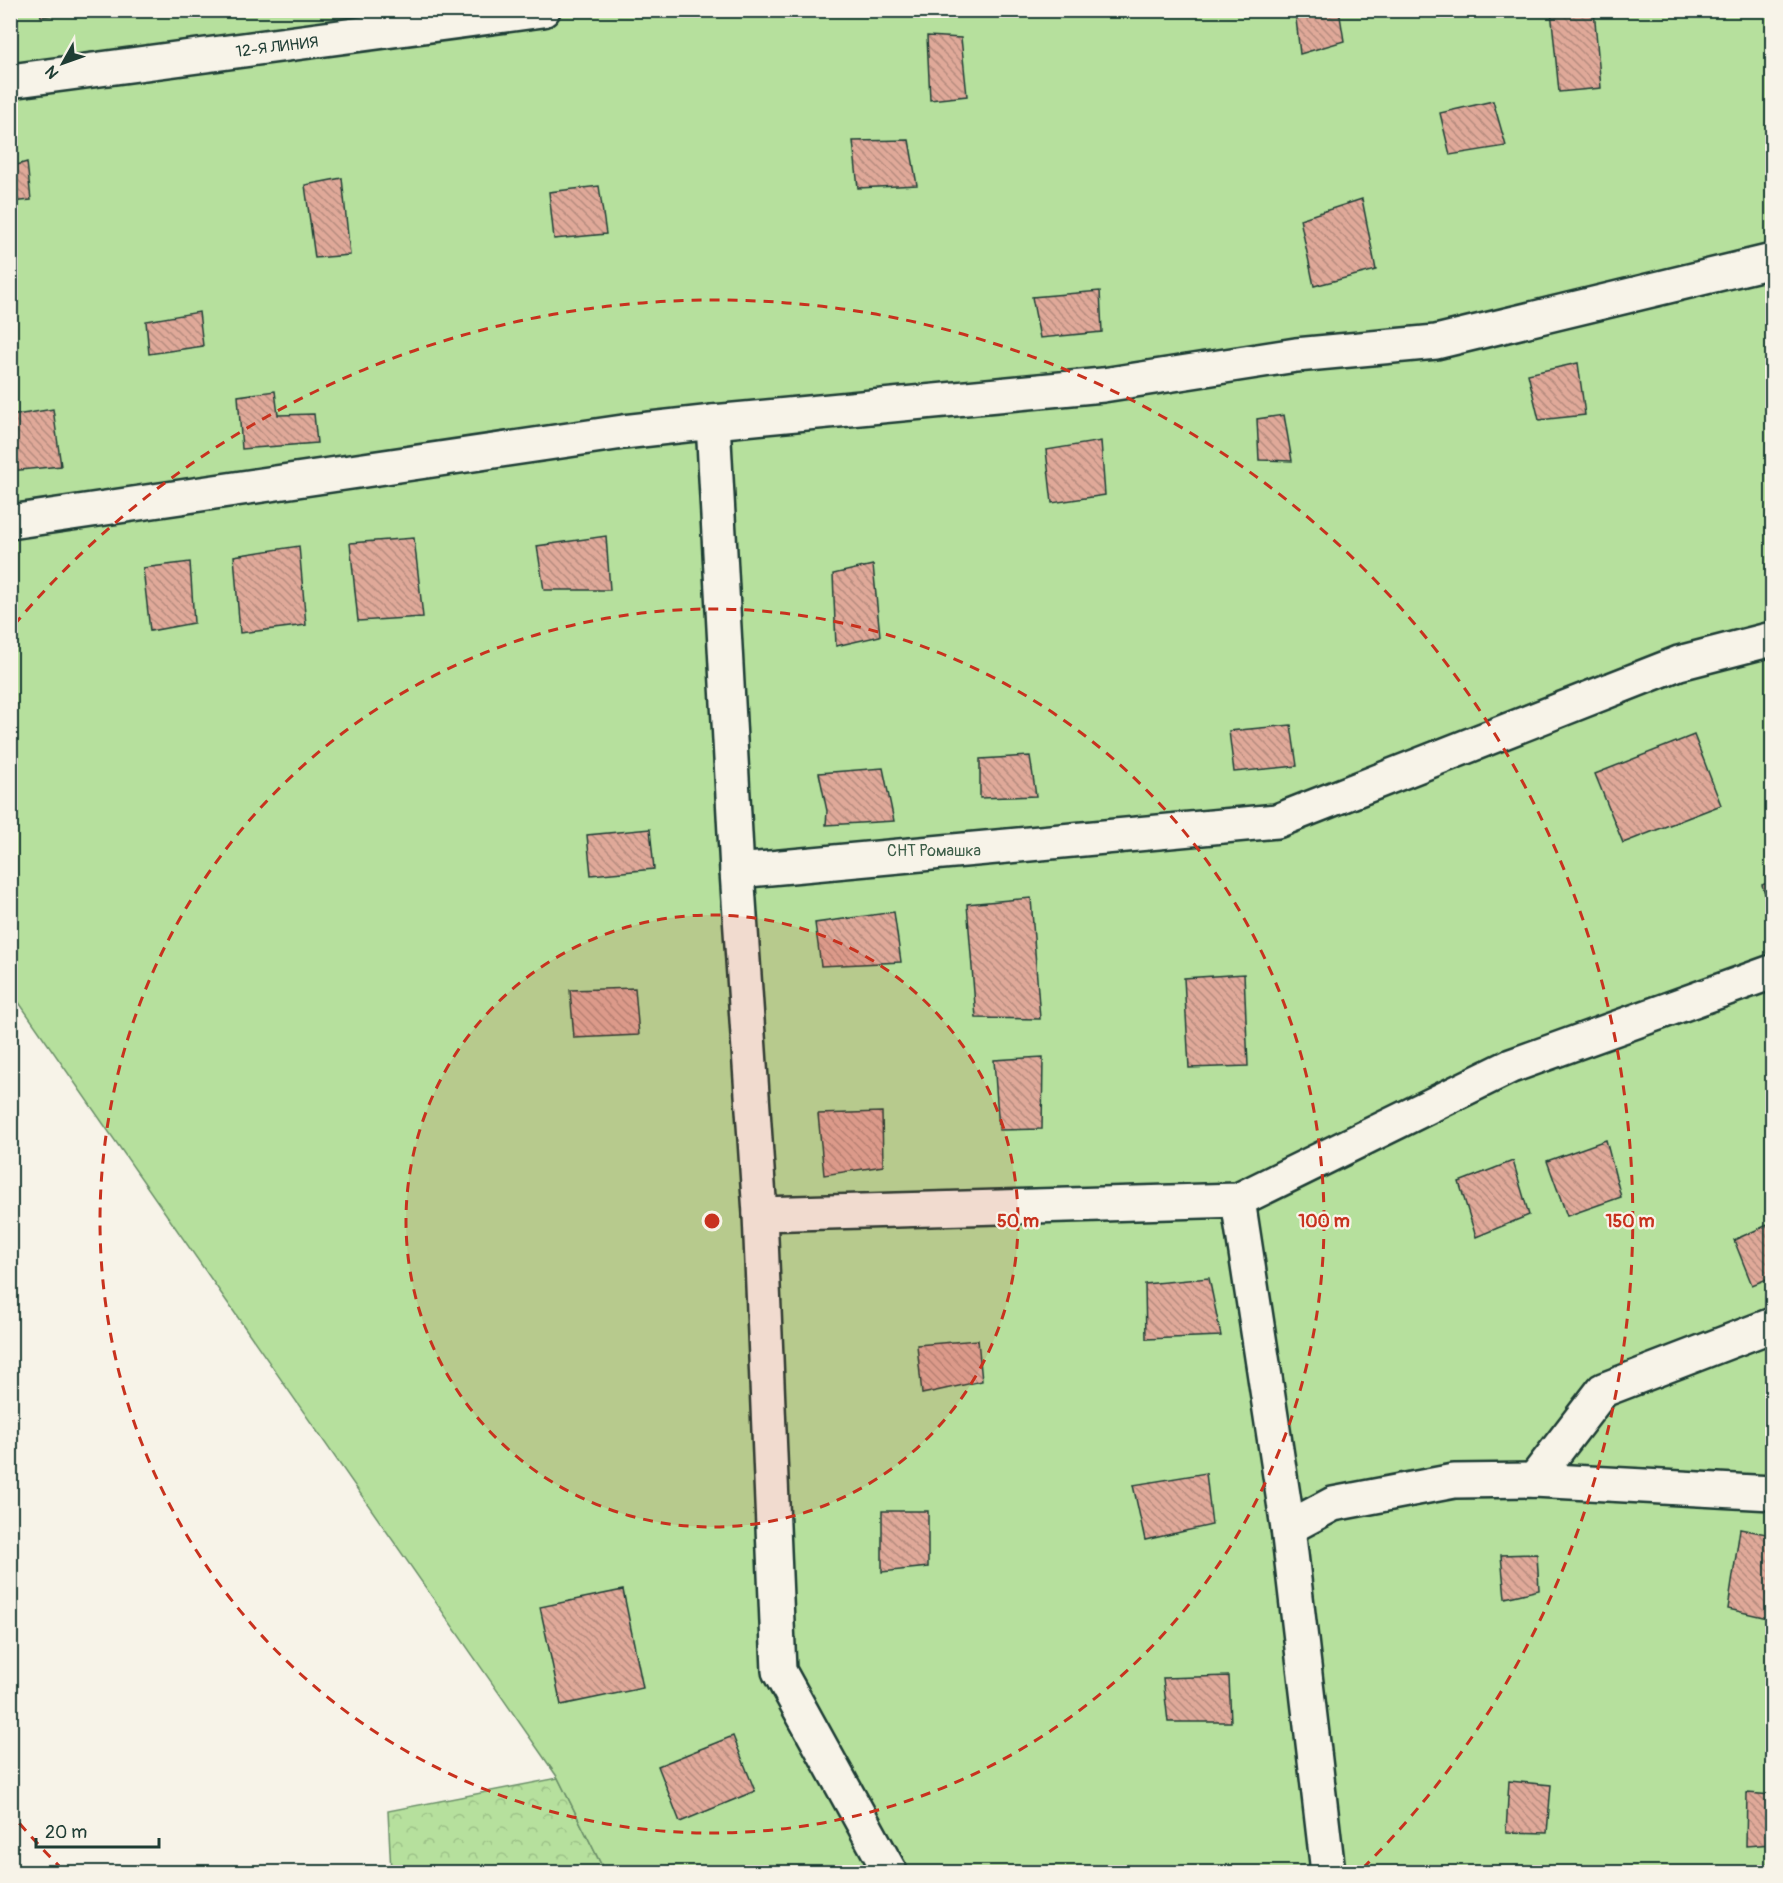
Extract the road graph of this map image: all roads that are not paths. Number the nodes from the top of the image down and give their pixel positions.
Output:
1 (543, 10) edge
2 (10, 81) edge
3 (1773, 261) edge
4 (713, 422) junction
5 (10, 522) edge
6 (1773, 639) edge
7 (737, 871) junction
8 (1773, 972) edge
9 (1238, 1200) junction
10 (760, 1214) junction
11 (1773, 1325) edge
12 (1534, 1480) junction
13 (1773, 1493) edge
14 (1288, 1528) junction
15 (890, 1872) edge
16 (1328, 1872) edge

1 - 2 street, 12-Я ЛИНИЯ
3 - 4 street
4 - 5 street
4 - 7 street
6 - 7 street
7 - 10 street
8 - 9 street
9 - 10 street
9 - 14 street
10 - 15 street
11 - 12 street
12 - 13 street
12 - 14 street
14 - 16 street

